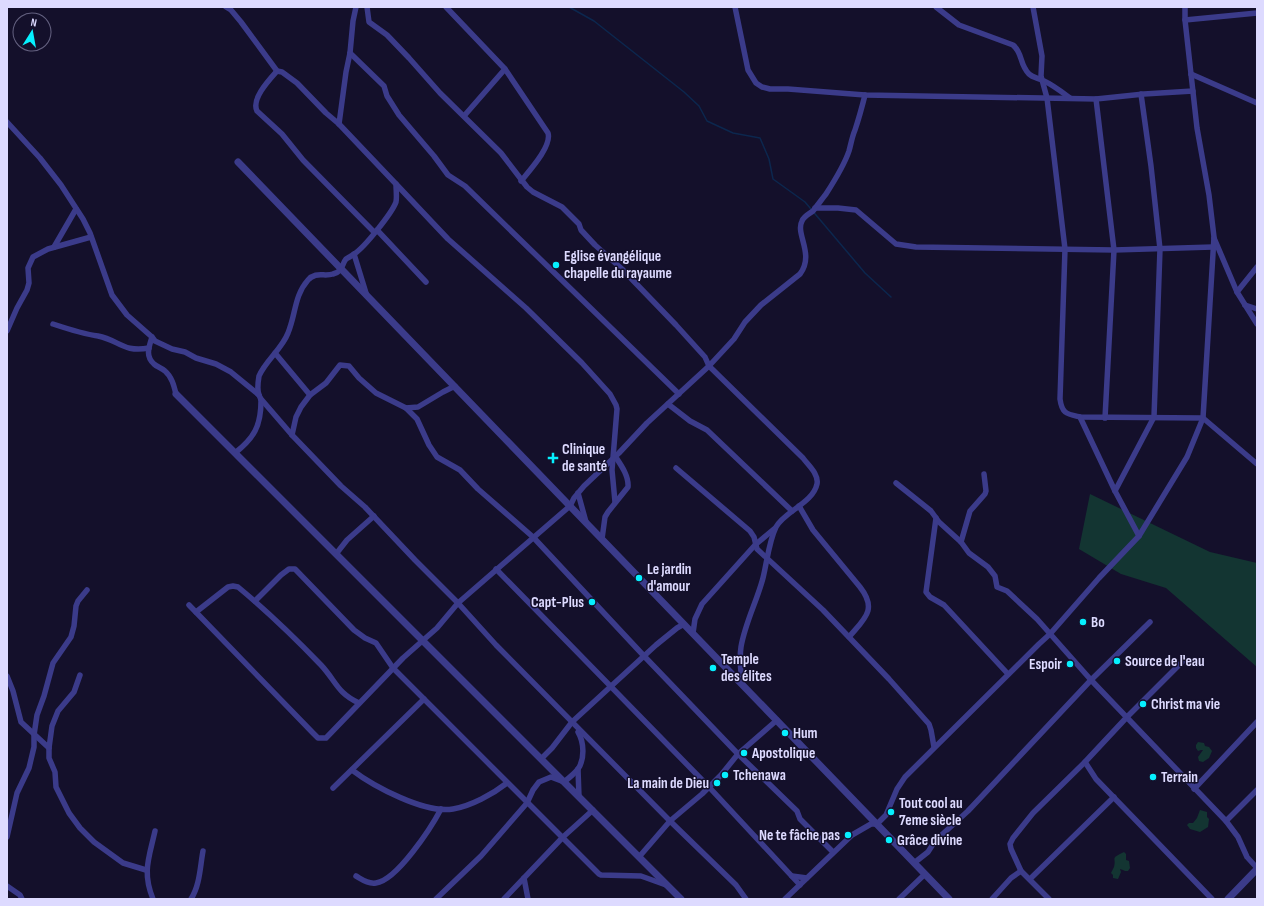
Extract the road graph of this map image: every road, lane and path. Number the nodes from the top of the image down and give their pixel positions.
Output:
1 (226, 7) edge
2 (356, 7) edge
3 (367, 7) edge
4 (446, 7) edge
5 (735, 7) edge
6 (936, 7) edge
7 (1033, 7) edge
8 (1185, 8) edge
9 (1257, 13) edge
10 (1185, 20) junction
11 (350, 53) junction
12 (505, 69) junction
13 (277, 71) junction
14 (1191, 74) junction
15 (1043, 80) junction
16 (1194, 91) junction
17 (1141, 94) junction
18 (865, 95) junction
19 (1047, 98) junction
20 (1070, 99) junction
21 (1096, 99) junction
22 (1257, 103) edge
23 (464, 116) junction
24 (7, 122) edge
25 (339, 124) junction
26 (238, 162) dead end
27 (521, 181) junction
28 (396, 184) junction
29 (815, 208) junction
30 (76, 209) junction
31 (376, 231) junction
32 (91, 237) junction
33 (1214, 238) junction
34 (54, 247) junction
35 (1213, 247) junction
36 (1065, 249) junction
37 (1160, 249) junction
38 (1114, 250) junction
39 (354, 254) junction
40 (1257, 267) edge
41 (342, 269) junction
42 (426, 282) dead end
43 (1237, 292) junction
44 (367, 295) junction
45 (1245, 305) junction
46 (1257, 309) edge
47 (53, 324) dead end
48 (1257, 324) edge
49 (7, 331) edge
50 (152, 337) junction
51 (149, 348) junction
52 (275, 353) junction
53 (709, 366) junction
54 (455, 386) junction
55 (176, 394) joint
56 (679, 394) junction
57 (310, 395) junction
58 (260, 397) junction
59 (668, 404) junction
60 (406, 408) junction
61 (1080, 417) junction
62 (1154, 417) junction
63 (1104, 418) junction
64 (1203, 418) junction
65 (292, 434) junction
66 (235, 453) junction
67 (614, 457) junction
68 (1257, 464) edge
69 (676, 468) dead end
70 (984, 474) dead end
71 (896, 483) dead end
72 (1115, 491) junction
73 (578, 493) junction
74 (615, 502) junction
75 (570, 506) junction
76 (799, 506) junction
77 (792, 511) junction
78 (374, 516) junction
79 (936, 518) junction
80 (586, 522) junction
81 (776, 527) junction
82 (1139, 536) junction
83 (533, 537) junction
84 (602, 539) junction
85 (961, 542) junction
86 (755, 545) junction
87 (336, 554) junction
88 (767, 560) junction
89 (496, 569) junction
90 (87, 590) dead end
91 (255, 601) junction
92 (458, 603) junction
93 (189, 605) dead end
94 (196, 612) junction
95 (1150, 622) dead end
96 (684, 624) junction
97 (693, 633) junction
98 (1050, 634) junction
99 (849, 637) junction
100 (423, 641) junction
101 (644, 656) junction
102 (1185, 659) dead end
103 (393, 668) junction
104 (1008, 674) junction
105 (80, 675) dead end
106 (7, 676) edge
107 (1091, 680) junction
108 (742, 684) junction
109 (610, 687) junction
110 (424, 699) junction
111 (359, 703) junction
112 (1127, 717) junction
113 (777, 720) junction
114 (1257, 722) edge
115 (574, 724) junction
116 (34, 735) junction
117 (934, 747) junction
118 (49, 748) junction
119 (738, 754) junction
120 (541, 759) junction
121 (1085, 762) junction
122 (578, 769) junction
123 (352, 770) junction
124 (564, 782) junction
125 (508, 783) junction
126 (709, 787) junction
127 (333, 788) dead end
128 (1194, 789) junction
129 (1257, 790) edge
130 (579, 797) junction
131 (1114, 797) junction
132 (527, 803) junction
133 (441, 809) junction
134 (593, 810) junction
135 (670, 821) junction
136 (1226, 821) junction
137 (877, 824) junction
138 (155, 831) dead end
139 (7, 837) edge
140 (563, 837) junction
141 (203, 851) dead end
142 (833, 852) junction
143 (639, 857) junction
144 (914, 862) junction
145 (1257, 868) edge
146 (146, 870) junction
147 (653, 871) junction
148 (1021, 871) junction
149 (925, 874) junction
150 (356, 876) dead end
151 (641, 876) junction
152 (792, 876) junction
153 (524, 878) junction
154 (807, 878) junction
155 (1030, 879) junction
156 (800, 885) junction
157 (7, 886) edge
158 (668, 886) junction
159 (22, 899) edge
160 (154, 899) edge
161 (191, 899) edge
162 (436, 899) edge
163 (504, 899) edge
164 (528, 899) edge
165 (681, 899) edge
166 (746, 899) edge
167 (785, 899) edge
168 (899, 899) edge
169 (949, 899) edge
170 (992, 899) edge
171 (1049, 899) edge
172 (1212, 899) edge
173 (1228, 899) edge

1 - 13 street
2 - 11 street
3 - 23 street
4 - 12 street
5 - 18 street
6 - 15 street
7 - 15 street
8 - 10 street
9 - 10 street
10 - 14 street
11 - 25 street
11 - 56 street
12 - 23 street
12 - 27 street
13 - 25 street
13 - 31 street
14 - 16 street
14 - 22 street
15 - 19 street
15 - 20 street
16 - 17 street
16 - 33 street
17 - 21 street
17 - 37 street
18 - 19 street
18 - 29 street
19 - 20 street
19 - 36 street
20 - 21 street
21 - 38 street
23 - 27 street
24 - 30 street
25 - 28 street
26 - 41 street
27 - 53 street
28 - 31 street
28 - 67 street
29 - 36 street
29 - 53 street
30 - 32 street
30 - 34 street
31 - 39 street
31 - 42 street
32 - 34 street
32 - 50 street
33 - 35 street
33 - 43 street
34 - 49 street
35 - 37 street
35 - 64 street
36 - 38 street
36 - 61 street
37 - 38 street
37 - 62 street
38 - 63 street
39 - 41 street
39 - 44 street
40 - 43 street
41 - 44 street
41 - 52 street
43 - 45 street
44 - 54 street
45 - 46 street
45 - 48 street
47 - 51 street
50 - 51 street
50 - 58 street
51 - 55 street
52 - 57 street
52 - 58 street
53 - 56 street
53 - 76 street
54 - 60 street
54 - 75 street
55 - 66 street
56 - 59 street
57 - 60 street
57 - 65 street
58 - 65 street
58 - 66 street
59 - 67 street
59 - 77 street
60 - 83 street
61 - 63 street
61 - 72 street
62 - 63 street
62 - 64 street
62 - 72 street
64 - 68 street
64 - 82 street
65 - 78 street
66 - 87 street
67 - 73 street
67 - 74 street
67 - 74 street
69 - 86 street
70 - 85 street
71 - 79 street
72 - 82 street
73 - 75 street
73 - 80 street
74 - 84 street
75 - 80 street
75 - 83 street
76 - 77 street
76 - 99 street
77 - 81 street
78 - 87 street
78 - 92 street
79 - 85 street
79 - 104 street
80 - 84 street
81 - 86 street
81 - 88 street
82 - 98 street
83 - 89 street
83 - 101 street
84 - 96 street
85 - 98 street
86 - 88 street
86 - 97 street
87 - 100 street
88 - 99 street
88 - 108 street
89 - 92 street
89 - 109 street
90 - 116 street
91 - 94 street
91 - 103 street
91 - 111 street
92 - 100 street
92 - 115 street
93 - 94 street
94 - 111 street
95 - 107 street
96 - 97 street
96 - 101 street
97 - 108 street
98 - 104 street
98 - 107 street
99 - 117 street
100 - 103 street
100 - 120 street
101 - 109 street
101 - 119 street
102 - 112 street
103 - 110 street
103 - 111 street
104 - 117 street
105 - 118 street
106 - 116 street
107 - 112 street
107 - 144 street
108 - 113 street
109 - 115 street
109 - 126 street
110 - 123 street
110 - 125 street
112 - 121 street
112 - 128 street
113 - 119 street
113 - 137 street
114 - 128 street
115 - 120 street
115 - 122 street
115 - 135 street
116 - 118 street
116 - 139 street
117 - 137 street
118 - 146 street
119 - 126 street
119 - 142 street
120 - 124 street
121 - 131 street
121 - 148 street
122 - 124 street
122 - 130 street
123 - 127 street
123 - 133 street
124 - 130 street
124 - 132 street
125 - 132 street
125 - 133 street
126 - 135 street
126 - 152 street
128 - 136 street
129 - 136 street
130 - 134 street
131 - 155 street
131 - 172 street
132 - 140 street
132 - 162 street
133 - 150 street
134 - 140 street
134 - 143 street
135 - 143 street
135 - 166 street
136 - 145 street
137 - 142 street
137 - 144 street
138 - 146 street
140 - 151 street
140 - 153 street
141 - 161 street
142 - 154 street
143 - 147 street
144 - 149 street
145 - 173 street
146 - 160 street
147 - 151 street
147 - 158 street
148 - 155 street
148 - 170 street
149 - 168 street
149 - 169 street
151 - 158 street
152 - 154 street
152 - 156 street
153 - 163 street
153 - 164 street
154 - 156 street
155 - 171 street
156 - 167 street
157 - 159 street
158 - 165 street

